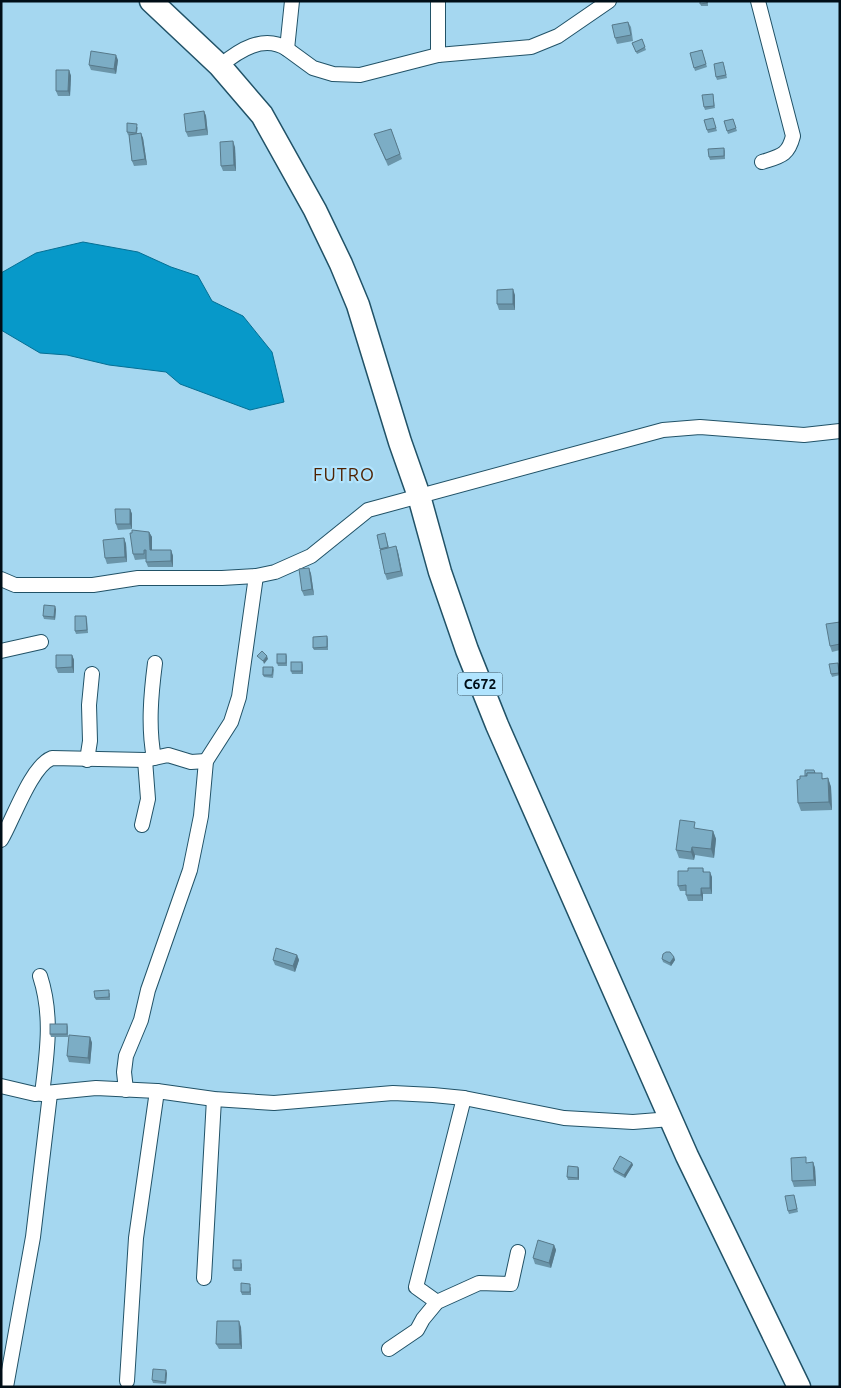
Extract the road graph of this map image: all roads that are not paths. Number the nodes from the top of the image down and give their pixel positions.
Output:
1 (150, 1) edge
2 (292, 1) edge
3 (438, 1) edge
4 (609, 1) edge
5 (758, 1) edge
6 (287, 49) junction
7 (438, 55) junction
8 (220, 66) junction
9 (762, 162) dead end
10 (840, 431) edge
11 (419, 496) junction
12 (256, 576) junction
13 (1, 579) edge
14 (41, 642) dead end
15 (1, 650) edge
16 (155, 663) dead end
17 (92, 674) dead end
18 (149, 759) junction
19 (87, 760) junction
20 (206, 761) junction
21 (142, 825) dead end
22 (1, 840) edge
23 (40, 976) dead end
24 (1, 1086) edge
25 (126, 1090) junction
26 (157, 1091) junction
27 (46, 1094) junction
28 (464, 1098) junction
29 (214, 1099) junction
30 (671, 1119) junction
31 (518, 1252) dead end
32 (204, 1278) dead end
33 (437, 1302) junction
34 (389, 1349) dead end
35 (127, 1381) dead end
36 (6, 1387) edge
37 (799, 1387) edge

1 - 8 main road, C672
2 - 6 street
3 - 7 street
4 - 7 street
5 - 9 street
6 - 7 street
6 - 8 street
8 - 11 main road, C672
10 - 11 street
11 - 12 street
11 - 30 main road, C672
12 - 13 street
12 - 20 street
14 - 15 street
16 - 18 street
17 - 19 street
18 - 19 street
18 - 20 street
18 - 21 street
19 - 22 street
20 - 25 street
23 - 27 street
24 - 27 street
25 - 26 street
25 - 27 street
26 - 29 street
26 - 35 street
27 - 36 street
28 - 29 street
28 - 30 street
28 - 33 street
29 - 32 street
30 - 37 main road, C672
31 - 33 street
33 - 34 street

